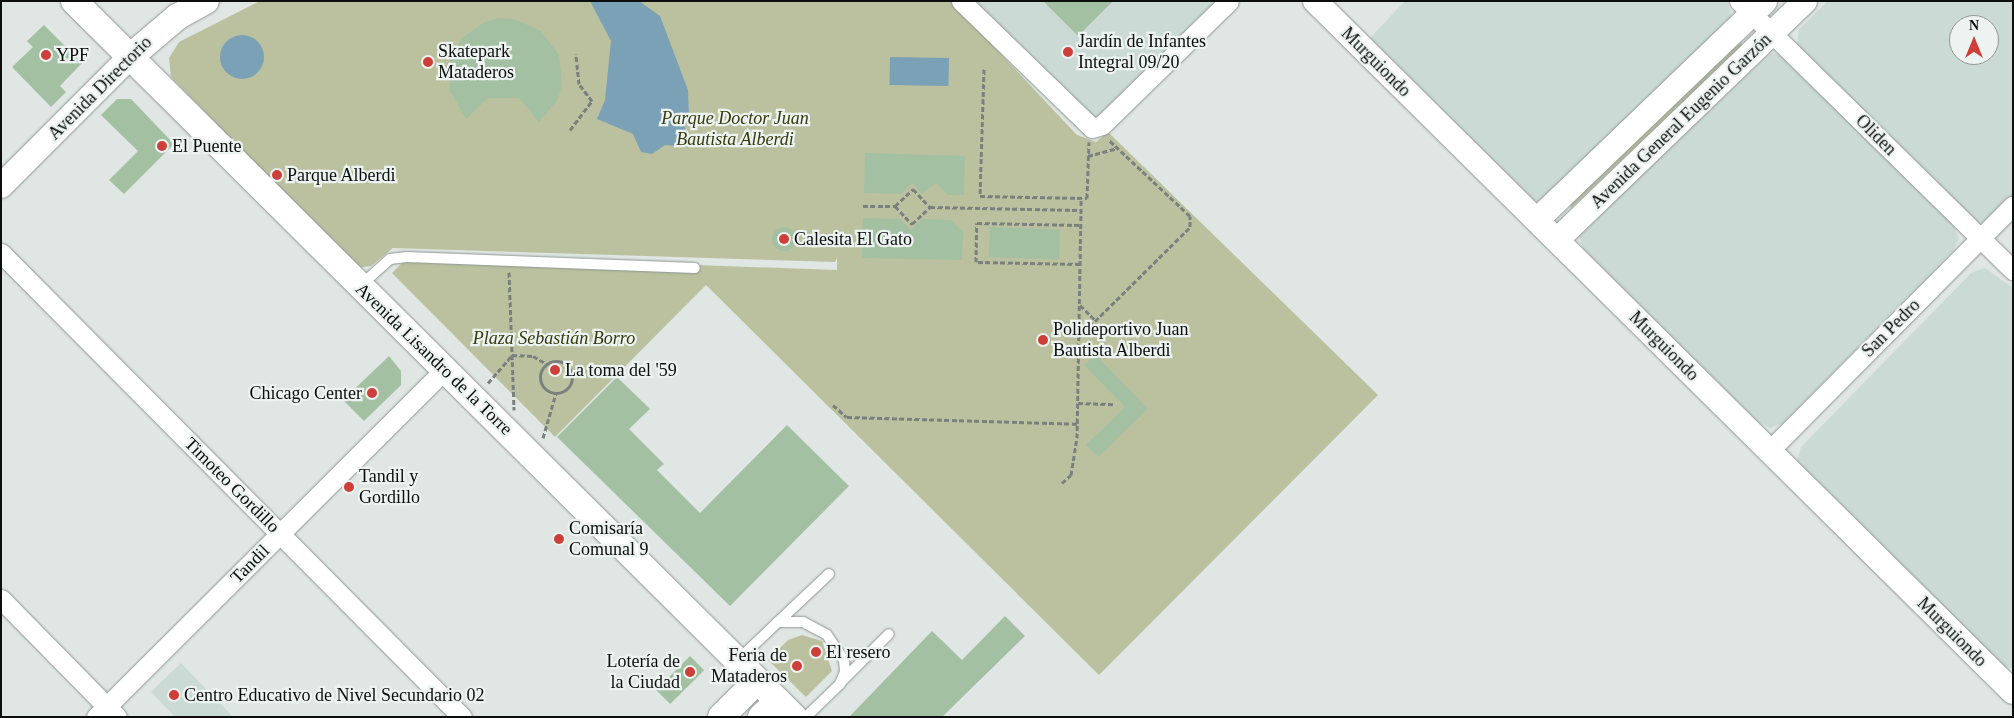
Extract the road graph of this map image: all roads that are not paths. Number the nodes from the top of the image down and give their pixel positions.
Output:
1 (74, 1) edge
2 (206, 1) edge
3 (961, 1) edge
4 (1229, 1) edge
5 (1315, 1) edge
6 (1805, 1) edge
7 (1752, 5) edge
8 (1772, 33) junction
9 (130, 57) junction
10 (1, 186) edge
11 (2013, 205) edge
12 (1536, 220) junction
13 (1980, 238) junction
14 (1557, 240) junction
15 (1, 253) edge
16 (695, 268) dead end
17 (2013, 270) edge
18 (359, 287) junction
19 (445, 370) junction
20 (1769, 450) junction
21 (280, 534) junction
22 (829, 574) dead end
23 (1, 599) edge
24 (778, 622) junction
25 (889, 634) dead end
26 (737, 661) junction
27 (757, 680) junction
28 (840, 684) junction
29 (2010, 684) edge
30 (778, 711) edge
31 (107, 713) edge
32 (462, 717) edge
33 (721, 717) edge
34 (806, 717) edge

1 - 9 main road, Avenida Lisandro de la Torre
2 - 9 main road, Avenida Directorio
3 - 4 street
5 - 12 street, Murguiondo
6 - 8 street, Avenida General Eugenio Garzón
7 - 8 street, Oliden
7 - 12 street, Avenida General Eugenio Garzón
8 - 13 street, Oliden
8 - 14 street, Avenida General Eugenio Garzón
9 - 10 street, Avenida Directorio
9 - 18 main road, Avenida Lisandro de la Torre
11 - 13 street, San Pedro
12 - 14 street, Murguiondo
13 - 17 street, Oliden
13 - 20 street, San Pedro
14 - 20 street, Murguiondo
15 - 21 street, Timoteo Gordillo
16 - 18 lane
18 - 19 main road, Avenida Lisandro de la Torre
19 - 21 street, Tandil
19 - 26 main road, Avenida Lisandro de la Torre
20 - 29 street, Murguiondo
21 - 31 street, Tandil
21 - 32 street, Timoteo Gordillo
22 - 24 lane
23 - 31 street
24 - 26 lane
24 - 28 lane
25 - 28 lane
26 - 27 main road, Avenida Lisandro de la Torre
27 - 30 main road, Avenida Lisandro de la Torre
27 - 33 main road
28 - 34 lane

